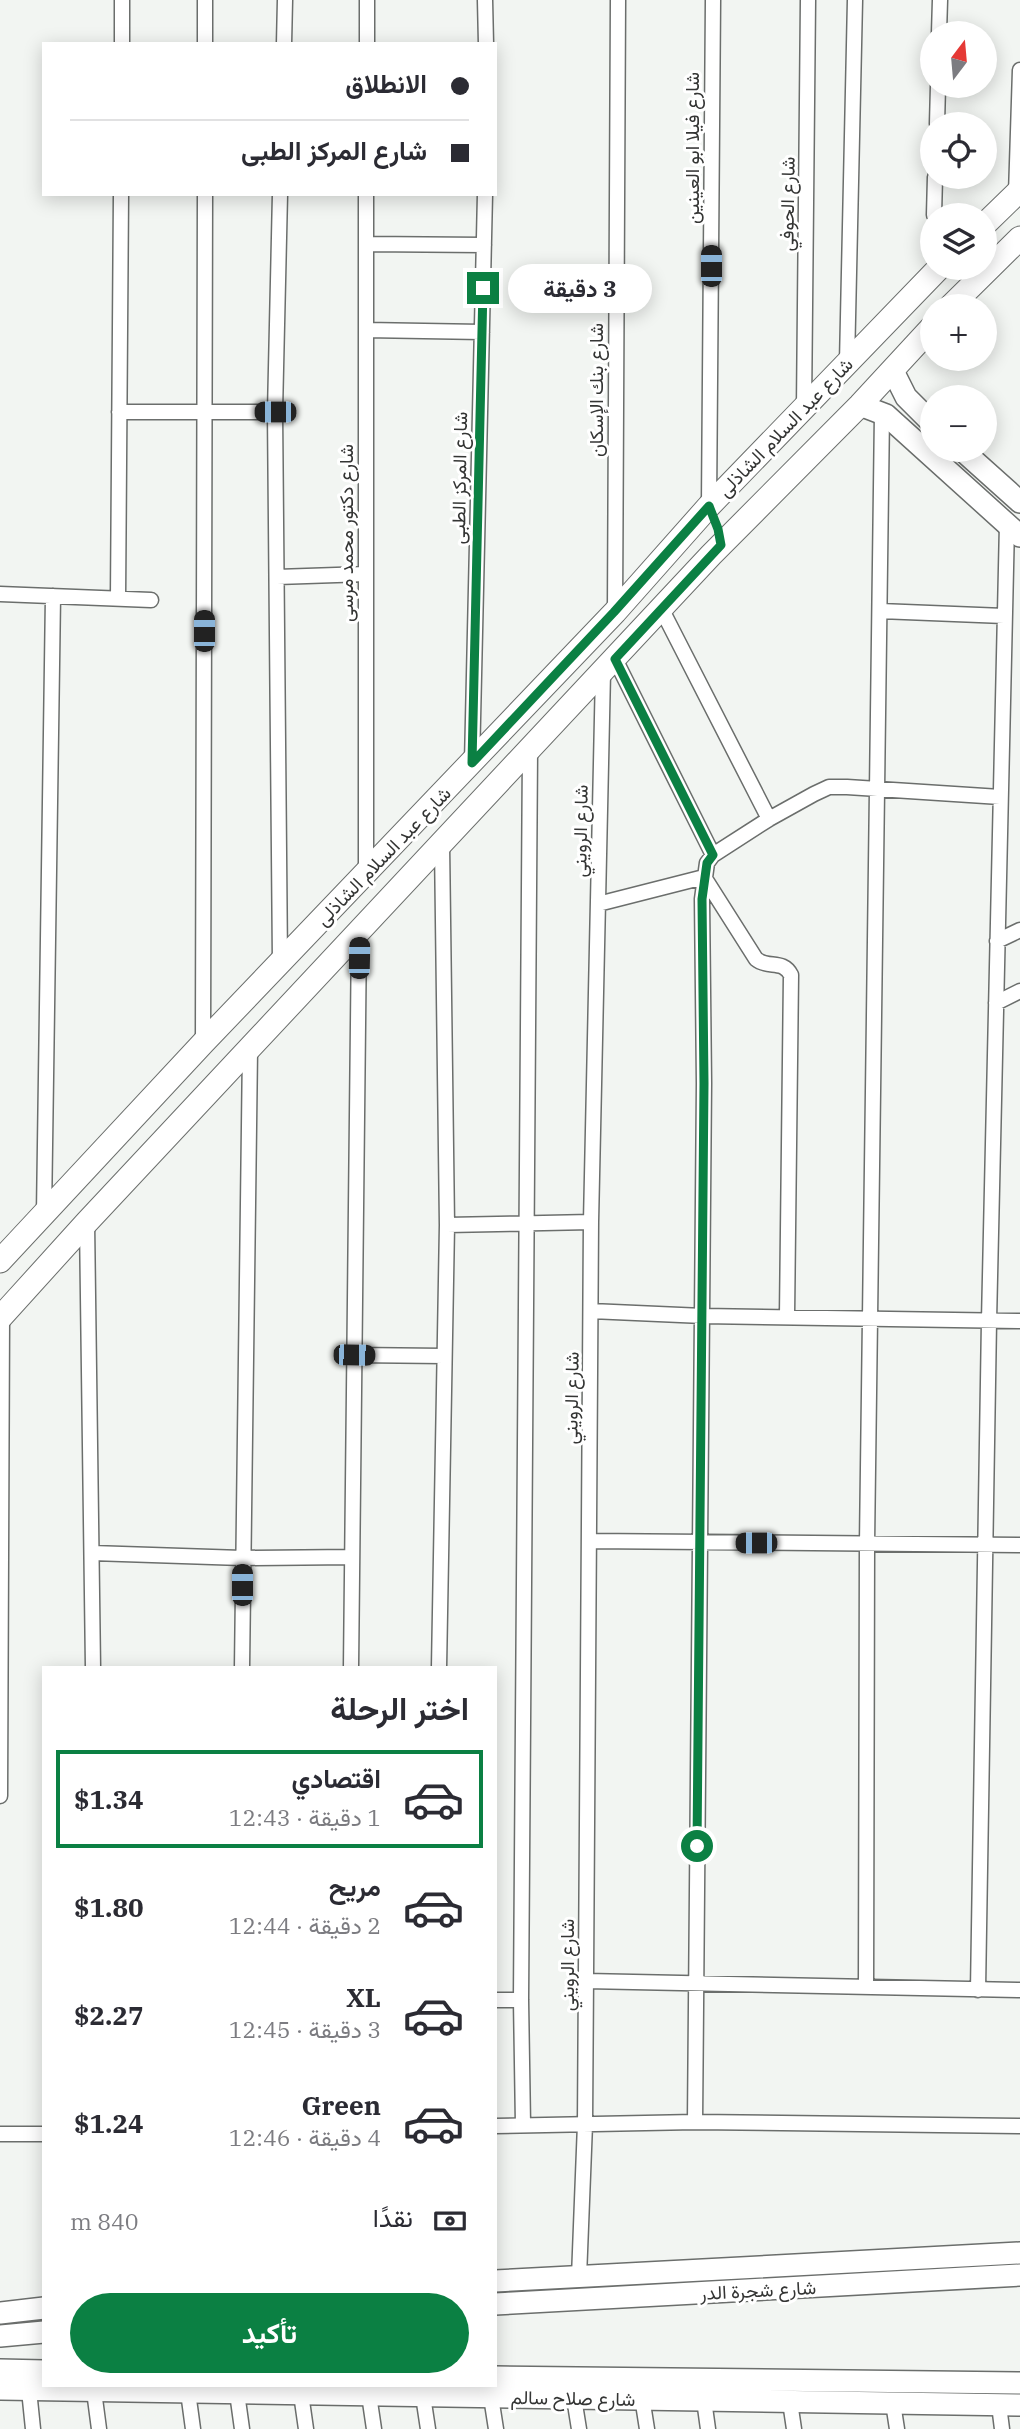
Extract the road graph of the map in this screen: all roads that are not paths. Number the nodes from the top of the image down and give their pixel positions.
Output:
1 (122, 0) edge
2 (205, 0) edge
3 (285, 0) edge
4 (367, 0) edge
5 (485, 0) edge
6 (618, 0) edge
7 (712, 0) edge
8 (808, 0) edge
9 (855, 0) edge
10 (940, 0) edge
11 (939, 21) edge
12 (122, 42) edge
13 (205, 42) edge
14 (284, 42) edge
15 (367, 42) edge
16 (486, 42) edge
17 (1020, 70) edge
18 (1018, 192) edge
19 (121, 196) edge
20 (205, 196) edge
21 (280, 196) edge
22 (366, 196) edge
23 (485, 196) edge
24 (997, 212) edge
25 (1020, 238) edge
26 (366, 244) junction
27 (484, 245) junction
28 (926, 280) edge
29 (963, 294) edge
30 (366, 330) junction
31 (482, 332) junction
32 (920, 341) edge
33 (847, 363) junction
34 (893, 371) junction
35 (860, 405) junction
36 (804, 408) junction
37 (920, 411) edge
38 (119, 412) junction
39 (204, 412) junction
40 (275, 412) junction
41 (882, 413) junction
42 (920, 432) edge
43 (913, 438) junction
44 (975, 462) edge
45 (744, 471) junction
46 (771, 496) junction
47 (1020, 502) edge
48 (709, 506) junction
49 (1013, 530) edge
50 (721, 545) junction
51 (366, 574) junction
52 (277, 577) junction
53 (0, 594) edge
54 (53, 596) junction
55 (118, 598) junction
56 (151, 600) dead end
57 (662, 610) junction
58 (880, 611) junction
59 (614, 612) junction
60 (1004, 616) junction
61 (609, 666) junction
62 (530, 750) junction
63 (472, 763) junction
64 (877, 789) junction
65 (1000, 797) junction
66 (769, 819) junction
67 (442, 844) junction
68 (713, 855) junction
69 (366, 873) junction
70 (704, 877) junction
71 (598, 904) junction
72 (1020, 930) edge
73 (359, 932) junction
74 (997, 941) junction
75 (280, 964) junction
76 (1020, 991) edge
77 (996, 1003) junction
78 (202, 1043) junction
79 (250, 1049) junction
80 (44, 1214) junction
81 (87, 1222) junction
82 (591, 1222) junction
83 (525, 1223) junction
84 (447, 1225) junction
85 (16, 1244) junction
86 (0, 1261) edge
87 (42, 1271) junction
88 (591, 1311) junction
89 (703, 1316) junction
90 (787, 1316) junction
91 (1, 1317) edge
92 (870, 1318) junction
93 (989, 1321) junction
94 (1020, 1321) edge
95 (354, 1355) junction
96 (444, 1356) junction
97 (589, 1541) junction
98 (700, 1542) junction
99 (867, 1544) junction
100 (985, 1545) junction
101 (1020, 1545) edge
102 (92, 1553) junction
103 (352, 1557) junction
104 (242, 1558) junction
105 (93, 1666) edge
106 (242, 1666) edge
107 (351, 1666) edge
108 (439, 1666) edge
109 (0, 1796) edge
110 (586, 1981) junction
111 (696, 1983) junction
112 (866, 1987) junction
113 (978, 1990) junction
114 (1020, 1990) edge
115 (497, 2000) edge
116 (521, 2000) junction
117 (695, 2122) junction
118 (585, 2124) junction
119 (523, 2125) junction
120 (497, 2126) edge
121 (1020, 2126) edge
122 (0, 2134) edge
123 (42, 2134) edge
124 (1020, 2253) edge
125 (1020, 2275) edge
126 (579, 2277) junction
127 (497, 2281) edge
128 (497, 2304) edge
129 (42, 2308) edge
130 (0, 2313) edge
131 (42, 2332) edge
132 (0, 2336) edge
133 (0, 2370) edge
134 (42, 2371) edge
135 (1020, 2383) edge
136 (493, 2387) edge
137 (0, 2389) edge
138 (641, 2389) junction
139 (29, 2390) junction
140 (94, 2391) junction
141 (188, 2392) junction
142 (237, 2393) junction
143 (301, 2394) junction
144 (369, 2395) junction
145 (423, 2396) junction
146 (574, 2398) junction
147 (704, 2400) junction
148 (790, 2402) junction
149 (893, 2403) junction
150 (999, 2404) junction
151 (1020, 2405) edge
152 (33, 2429) edge
153 (99, 2429) edge
154 (193, 2429) edge
155 (242, 2429) edge
156 (306, 2429) edge
157 (374, 2429) edge
158 (428, 2429) edge
159 (496, 2429) edge
160 (579, 2429) edge
161 (647, 2429) edge
162 (708, 2429) edge
163 (794, 2429) edge
164 (897, 2429) edge
165 (1002, 2429) edge

1 - 12 street
2 - 13 street
3 - 14 street
4 - 15 street
5 - 16 street
6 - 59 street, شارع بنك الإسكان
7 - 48 street, شارع فيلا ابو العينين
8 - 36 street, شارع الحوفي
9 - 33 street
10 - 11 street
17 - 18 street
18 - 24 main road
19 - 38 street
20 - 39 street
21 - 40 street
22 - 26 street, شارع دكتور محمد مرسى
23 - 27 street, شارع المركز الطبى
25 - 29 main road
26 - 27 street
26 - 30 street, شارع دكتور محمد مرسى
27 - 31 street, شارع المركز الطبى
28 - 33 main road, شارع عبد السلام الشاذلى
30 - 31 street
30 - 51 street, شارع دكتور محمد مرسى
31 - 63 street, شارع المركز الطبى
32 - 34 main road, شارع عبد السلام الشاذلى
33 - 36 main road, شارع عبد السلام الشاذلى
34 - 35 main road, شارع عبد السلام الشاذلى
34 - 37 main road
35 - 41 main road
35 - 46 main road, شارع عبد السلام الشاذلى
36 - 45 main road, شارع عبد السلام الشاذلى
38 - 39 street
38 - 55 street
39 - 40 street
39 - 78 street
40 - 52 street
41 - 43 main road
41 - 58 street
42 - 43 main road
43 - 49 main road
44 - 47 main road
45 - 46 main road
45 - 48 main road, شارع عبد السلام الشاذلى
46 - 50 main road, شارع عبد السلام الشاذلى
48 - 50 main road
48 - 59 main road, شارع عبد السلام الشاذلى
49 - 60 street
50 - 57 main road, شارع عبد السلام الشاذلى
51 - 52 street
51 - 69 street, شارع دكتور محمد مرسى
52 - 75 street
53 - 54 street
54 - 55 street
54 - 80 street
55 - 56 street
57 - 61 main road, شارع عبد السلام الشاذلى
57 - 66 street
58 - 60 street
58 - 64 street
59 - 63 main road, شارع عبد السلام الشاذلى
60 - 65 street
61 - 62 main road, شارع عبد السلام الشاذلى
61 - 68 street
61 - 71 street, شارع الرويني
62 - 67 main road, شارع عبد السلام الشاذلى
62 - 83 street
63 - 69 main road, شارع عبد السلام الشاذلى
64 - 65 street
64 - 66 street
64 - 92 street
65 - 74 street
66 - 68 street
67 - 73 main road, شارع عبد السلام الشاذلى
67 - 84 street
68 - 70 street
69 - 75 main road, شارع عبد السلام الشاذلى
70 - 71 street
70 - 89 street
70 - 90 street
71 - 82 street, شارع الرويني
72 - 74 street
73 - 79 main road, شارع عبد السلام الشاذلى
73 - 95 street
74 - 77 street
75 - 78 main road, شارع عبد السلام الشاذلى
76 - 77 street
77 - 93 street
78 - 80 main road, شارع عبد السلام الشاذلى
79 - 81 main road, شارع عبد السلام الشاذلى
79 - 104 street
80 - 85 main road, شارع عبد السلام الشاذلى
81 - 87 main road, شارع عبد السلام الشاذلى
81 - 102 street
82 - 83 street
82 - 88 street, شارع الرويني
83 - 84 street
83 - 116 street
84 - 96 street
85 - 86 main road, شارع عبد السلام الشاذلى
85 - 87 main road
87 - 91 main road, شارع عبد السلام الشاذلى
88 - 89 street
88 - 97 street, شارع الرويني
89 - 90 street
89 - 98 street
90 - 92 street
91 - 109 street
92 - 93 street
92 - 99 street
93 - 94 street
93 - 100 street
95 - 96 street
95 - 103 street
96 - 108 street
97 - 98 street
97 - 110 street, شارع الرويني
98 - 99 street
98 - 111 street
99 - 100 street
99 - 112 street
100 - 101 street
100 - 113 street
102 - 104 street
102 - 105 street
103 - 104 street
103 - 107 street
104 - 106 street
110 - 111 street
110 - 118 street, شارع الرويني
111 - 112 street
111 - 117 street
112 - 113 street
113 - 114 street
115 - 116 street
116 - 119 street
117 - 118 street
117 - 121 street
118 - 119 street
118 - 126 street, شارع الرويني
119 - 120 street
122 - 123 street
124 - 126 main road, شارع شجرة الدر
125 - 128 main road, شارع شجرة الدر
126 - 127 main road, شارع شجرة الدر
129 - 130 main road
131 - 132 main road
133 - 134 main road
135 - 138 main road, شارع صلاح سالم
136 - 138 main road, شارع صلاح سالم
136 - 145 main road, شارع صلاح سالم
136 - 146 main road, شارع صلاح سالم
136 - 159 street
137 - 139 main road, شارع صلاح سالم
138 - 146 main road, شارع صلاح سالم
138 - 147 main road, شارع صلاح سالم
138 - 161 street
139 - 140 main road, شارع صلاح سالم
139 - 152 street
140 - 141 main road, شارع صلاح سالم
140 - 153 street
141 - 142 main road, شارع صلاح سالم
141 - 154 street
142 - 143 main road, شارع صلاح سالم
142 - 155 street
143 - 144 main road, شارع صلاح سالم
143 - 156 street
144 - 145 main road, شارع صلاح سالم
144 - 157 street
145 - 158 street
146 - 160 street
147 - 148 main road, شارع صلاح سالم
147 - 162 street
148 - 149 main road, شارع صلاح سالم
148 - 163 street
149 - 150 main road, شارع صلاح سالم
149 - 164 street
150 - 151 main road, شارع صلاح سالم
150 - 165 street

